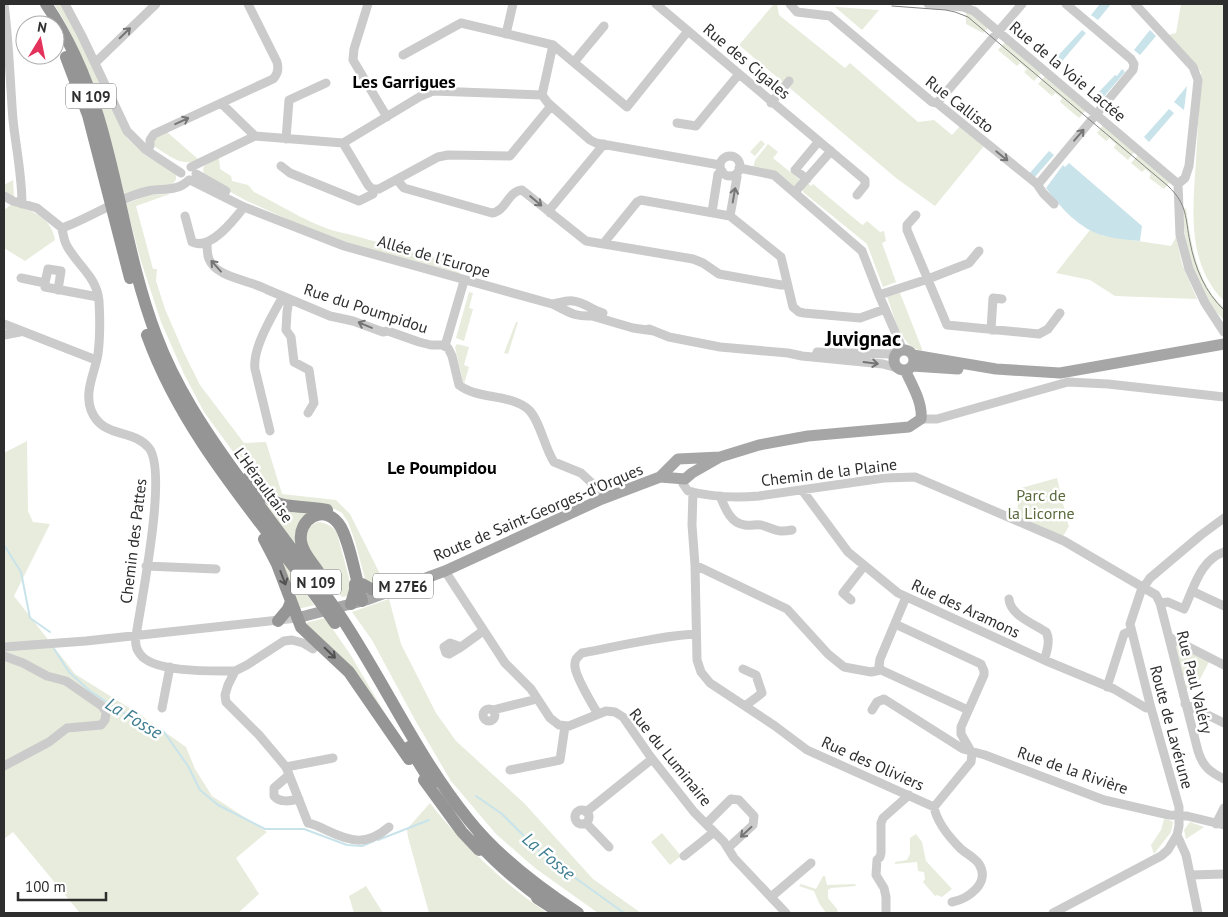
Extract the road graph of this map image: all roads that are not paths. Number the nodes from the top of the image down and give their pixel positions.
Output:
1 (4, 4) edge
2 (36, 4) edge
3 (46, 4) edge
4 (64, 4) edge
5 (156, 4) edge
6 (248, 4) edge
7 (368, 4) edge
8 (513, 4) edge
9 (656, 4) edge
10 (790, 4) edge
11 (928, 4) edge
12 (1022, 4) edge
13 (1066, 4) edge
14 (1135, 4) edge
15 (43, 15) edge
16 (604, 26) dead end
17 (688, 31) junction
18 (998, 31) junction
19 (506, 34) junction
20 (553, 45) junction
21 (65, 54) edge
22 (403, 55) dead end
23 (574, 62) junction
24 (95, 63) junction
25 (7, 69) edge
26 (739, 74) junction
27 (789, 81) dead end
28 (326, 83) dead end
29 (542, 95) junction
30 (222, 103) junction
31 (772, 103) junction
32 (937, 103) junction
33 (551, 106) junction
34 (1097, 115) junction
35 (387, 117) junction
36 (122, 121) junction
37 (677, 123) dead end
38 (255, 136) junction
39 (286, 139) junction
40 (819, 141) junction
41 (343, 143) junction
42 (604, 144) junction
43 (150, 146) junction
44 (831, 151) junction
45 (281, 166) dead end
46 (721, 168) junction
47 (738, 171) junction
48 (189, 173) junction
49 (806, 179) junction
50 (397, 180) junction
51 (1036, 184) junction
52 (1178, 184) junction
53 (374, 189) junction
54 (795, 192) junction
55 (857, 195) dead end
56 (4, 196) edge
57 (114, 196) junction
58 (22, 204) junction
59 (1054, 204) dead end
60 (244, 207) junction
61 (117, 210) junction
62 (712, 212) junction
63 (550, 213) junction
64 (916, 215) dead end
65 (186, 216) dead end
66 (730, 216) junction
67 (62, 228) junction
68 (309, 233) junction
69 (206, 242) junction
70 (603, 244) junction
71 (979, 251) dead end
72 (22, 278) dead end
73 (928, 279) junction
74 (464, 280) junction
75 (46, 283) junction
76 (787, 284) junction
77 (58, 290) junction
78 (879, 296) junction
79 (98, 297) junction
80 (286, 297) junction
81 (1002, 299) dead end
82 (565, 306) junction
83 (885, 309) junction
84 (589, 312) junction
85 (1060, 312) dead end
86 (149, 313) junction
87 (1212, 313) junction
88 (1224, 322) edge
89 (4, 324) edge
90 (991, 330) junction
91 (21, 332) junction
92 (1224, 332) edge
93 (4, 335) edge
94 (1224, 344) edge
95 (445, 346) junction
96 (1224, 349) edge
97 (788, 353) junction
98 (96, 360) junction
99 (904, 360) junction
100 (1224, 397) edge
101 (308, 413) dead end
102 (921, 419) junction
103 (270, 431) dead end
104 (205, 446) junction
105 (720, 457) junction
106 (686, 460) junction
107 (680, 474) junction
108 (802, 490) junction
109 (693, 492) junction
110 (720, 496) junction
111 (602, 499) junction
112 (1224, 518) edge
113 (792, 530) dead end
114 (1224, 552) edge
115 (695, 565) junction
116 (146, 566) junction
117 (864, 566) junction
118 (216, 569) dead end
119 (445, 571) junction
120 (359, 581) junction
121 (1143, 587) junction
122 (1192, 591) junction
123 (386, 593) junction
124 (906, 597) junction
125 (1009, 599) dead end
126 (291, 600) junction
127 (851, 600) dead end
128 (356, 603) junction
129 (1160, 603) junction
130 (1224, 606) edge
131 (299, 618) junction
132 (278, 621) junction
133 (894, 624) junction
134 (483, 631) junction
135 (1131, 631) junction
136 (696, 634) junction
137 (136, 636) junction
138 (1168, 638) junction
139 (460, 647) dead end
140 (4, 648) edge
141 (313, 649) dead end
142 (4, 656) edge
143 (1044, 660) junction
144 (1224, 664) edge
145 (170, 667) junction
146 (743, 669) dead end
147 (881, 670) junction
148 (235, 671) junction
149 (1107, 687) junction
150 (537, 699) junction
151 (1186, 704) junction
152 (746, 706) junction
153 (162, 708) dead end
154 (1151, 708) junction
155 (492, 710) dead end
156 (872, 710) dead end
157 (968, 710) junction
158 (598, 714) junction
159 (1224, 723) edge
160 (565, 726) junction
161 (972, 753) junction
162 (333, 758) dead end
163 (652, 759) junction
164 (4, 766) edge
165 (510, 770) dead end
166 (287, 771) junction
167 (1224, 780) edge
168 (909, 796) junction
169 (298, 799) junction
170 (934, 807) junction
171 (1224, 808) edge
172 (1180, 816) junction
173 (706, 824) junction
174 (1220, 825) edge
175 (389, 826) dead end
176 (714, 832) junction
177 (1177, 835) junction
178 (609, 847) dead end
179 (728, 848) junction
180 (684, 856) dead end
181 (811, 863) dead end
182 (1224, 874) edge
183 (1191, 875) junction
184 (771, 897) junction
185 (952, 902) dead end
186 (1065, 911) edge
187 (561, 913) edge
188 (578, 913) edge
189 (786, 913) edge
190 (886, 913) edge
191 (1054, 913) edge
192 (1198, 913) edge

1 - 25 street
2 - 15 highway
3 - 57 highway, L'Héraultaise / N 109
4 - 24 street, Allée de l'Europe
24 -> 5 street
6 - 30 street
7 - 35 street
8 - 19 street
9 - 17 street, Rue des Cigales
10 - 32 street, Rue Callisto
11 - 18 street, Rue de la Voie Lactée
12 - 18 street
13 - 34 street
14 - 52 street
16 - 23 street
17 - 23 street
17 - 26 street, Rue des Cigales
18 - 32 street
18 - 34 street, Rue de la Voie Lactée
19 - 20 street
19 - 22 street
20 - 23 street
20 - 29 street
21 - 57 highway, L'Héraultaise / N 109
24 - 36 street, Allée de l'Europe
25 - 58 street
26 - 31 street, Rue des Cigales
26 - 37 street
27 - 31 street
28 - 39 street
29 - 33 street
29 - 35 street
30 - 38 street
43 -> 30 street
31 - 40 street, Rue des Cigales
32 -> 51 street, Rue Callisto
33 - 42 street
33 - 50 street
51 -> 34 street
34 - 52 street, Rue de la Voie Lactée
35 - 41 street
36 - 43 street, Allée de l'Europe
36 - 48 street, Allée de l'Europe
38 - 39 street
38 - 48 street
39 - 41 street
40 - 44 street, Rue des Cigales
40 - 49 street
41 - 53 street
42 - 46 street
42 - 63 street
43 - 48 street, Allée de l'Europe
44 - 49 street
44 - 55 street, Rue des Cigales
45 - 53 street
46 - 47 street
46 - 47 street
46 - 62 street
47 - 54 street
66 -> 47 street
48 - 60 street, Allée de l'Europe
48 - 67 street
48 - 68 street, Allée de l'Europe
49 - 54 street
50 - 53 street
50 -> 63 street
51 - 59 street, Rue Callisto
52 - 87 street
54 - 78 street
56 - 58 street
57 - 61 highway, L'Héraultaise / N 109
58 - 67 street
60 - 68 street, Allée de l'Europe
60 - 69 street
61 - 86 highway, L'Héraultaise / N 109
61 - 104 highway, L'Héraultaise / N 109
62 - 66 street
62 - 70 street
63 - 70 street
64 - 73 street
65 - 69 street
66 - 76 street
67 - 79 street, Chemin des Pattes
68 - 74 street, Allée de l'Europe
80 -> 69 street, Rue du Poumpidou
70 - 76 street
71 - 73 street
72 - 75 street
73 - 78 street
73 - 90 street
74 - 82 street, Allée de l'Europe
74 - 95 street
75 - 77 street
75 - 77 street
76 - 83 street
77 - 79 street
78 - 83 street
79 - 98 street, Chemin des Pattes
95 -> 80 street, Rue du Poumpidou
80 - 101 street
80 - 103 street
81 - 90 street
82 - 84 street, Allée de l'Europe
82 - 84 street, Allée de l'Europe
83 - 99 street
84 - 97 street, Allée de l'Europe
85 - 90 street
86 - 120 highway
86 - 188 highway, L'Héraultaise / N 109
87 - 88 street
87 - 92 street
89 - 91 street
91 - 93 street
91 - 98 street
94 - 99 main road
95 - 111 street, Rue du Poumpidou
96 - 99 main road
97 - 99 street, Allée de l'Europe
97 -> 99 street, Allée de l'Europe
98 - 116 street, Chemin des Pattes
99 - 102 main road
100 - 102 street
102 - 105 main road, Route de Saint-Georges-d'Orques
104 -> 126 highway
104 - 187 highway, L'Héraultaise / N 109
105 - 106 main road, Route de Saint-Georges-d'Orques
105 - 107 main road, Route de Saint-Georges-d'Orques
106 - 107 main road
106 - 107 main road
107 - 109 street
107 - 111 main road, Route de Saint-Georges-d'Orques
108 - 110 street, Chemin de la Plaine
108 - 117 street, Rue des Aramons
108 - 121 street, Chemin de la Plaine
109 - 110 street, Chemin de la Plaine
109 - 115 street, Rue des Oliviers
110 - 113 street
111 - 119 main road, Route de Saint-Georges-d'Orques
112 - 121 street, Route de Lavérune
114 - 122 street
115 - 136 street, Rue des Oliviers
115 - 147 street
116 - 118 street
116 - 137 street, Chemin des Pattes
117 - 124 street, Rue des Aramons
117 - 127 street
119 - 123 main road, Route de Saint-Georges-d'Orques / M 27E6
119 - 134 street
120 - 123 highway
120 - 128 highway
120 - 188 highway
121 - 129 street
121 - 135 street, Route de Lavérune
122 - 129 street
122 - 130 street
123 - 128 main road, Route de Saint-Georges-d'Orques / M 27E6
124 - 133 street
124 - 143 street, Rue des Aramons
125 - 143 street
126 - 131 highway
126 - 132 highway
128 - 131 main road, Route de Saint-Georges-d'Orques / M 27E6
129 - 138 street, Rue Paul Valéry
131 - 132 street, Route de Saint-Georges-d'Orques / M 27E6
131 -> 187 highway
132 - 137 street, Route de Saint-Georges-d'Orques / M 27E6
133 - 147 street
133 - 157 street
134 - 139 street
134 - 150 street
135 - 149 street
135 - 154 street, Route de Lavérune
136 - 152 street, Rue des Oliviers
136 - 158 street
137 - 140 street, M 27E6
137 - 145 street
138 - 144 street
138 - 151 street, Rue Paul Valéry
141 - 148 street
142 - 164 street
143 - 149 street, Rue des Aramons
145 - 148 street
145 - 153 street
146 - 152 street
147 - 157 street
148 - 166 street
149 - 154 street, Rue des Aramons
150 - 155 street
150 - 160 street
151 - 159 street
151 - 167 street, Rue Paul Valéry
152 - 168 street, Rue des Oliviers
154 - 172 street, Route de Lavérune
156 - 161 street, Rue de la Rivière
157 - 161 street
158 - 160 street
158 - 163 street, Rue du Luminaire
160 - 165 street
161 - 170 street, Rue des Oliviers
161 - 172 street, Rue de la Rivière
162 - 166 street
163 - 173 street, Rue du Luminaire
163 - 178 street
166 - 169 street
166 - 169 street
168 - 170 street, Rue des Oliviers
168 - 190 street
169 - 175 street
170 - 185 street
171 - 174 street
172 - 174 street, Rue de la Rivière
172 - 177 street, Route de Lavérune
173 - 176 street, Rue du Luminaire
173 -> 179 street
176 - 179 street, Rue du Luminaire
176 - 180 street
177 - 183 street
177 - 186 street, Route de Lavérune
179 - 184 street, Rue du Luminaire
181 - 184 street
182 - 183 street
183 - 192 street
184 - 189 street, Rue du Luminaire
186 - 191 street, Route de Lavérune

